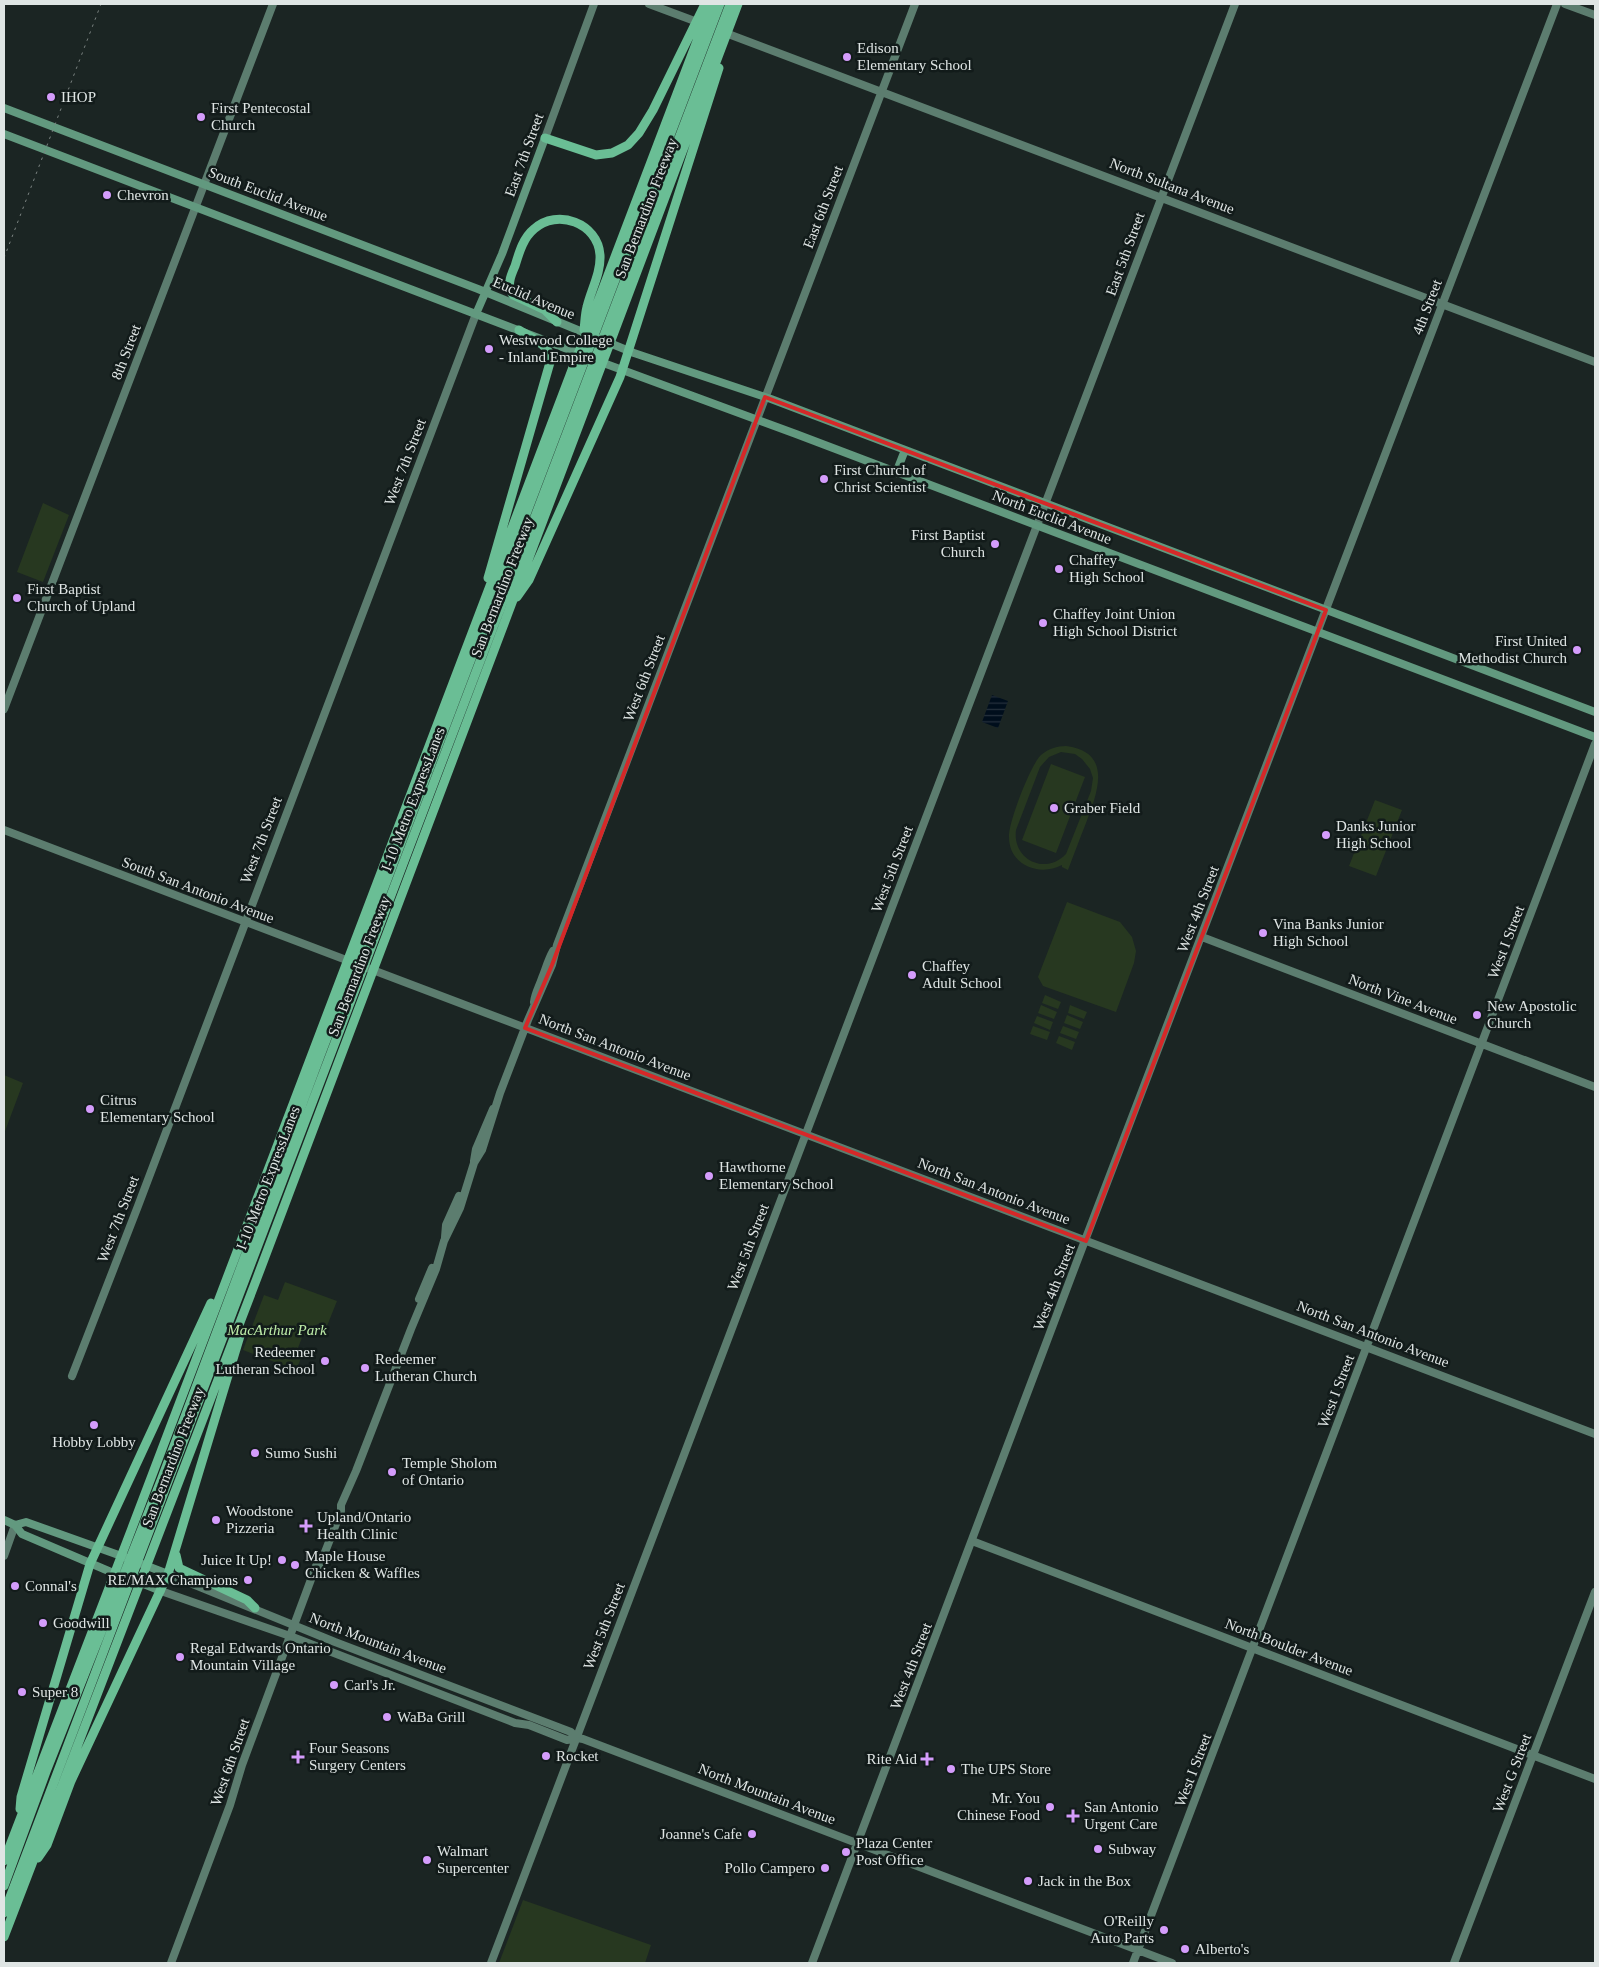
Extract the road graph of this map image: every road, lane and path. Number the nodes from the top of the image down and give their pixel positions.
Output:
1 (273, 4) edge
2 (594, 4) edge
3 (649, 4) edge
4 (705, 4) edge
5 (711, 4) edge
6 (720, 4) edge
7 (730, 4) edge
8 (738, 4) edge
9 (915, 4) edge
10 (1235, 4) edge
11 (1557, 4) edge
12 (1565, 4) edge
13 (1595, 15) edge
14 (724, 41) junction
15 (882, 91) junction
16 (4, 108) edge
17 (4, 134) edge
18 (545, 138) junction
19 (204, 184) junction
20 (1161, 197) junction
21 (195, 208) junction
22 (440, 275) joint
23 (486, 292) junction
24 (1443, 304) junction
25 (476, 314) junction
26 (557, 322) junction
27 (519, 330) junction
28 (618, 346) joint
29 (581, 347) junction
30 (629, 351) junction
31 (1595, 362) edge
32 (622, 370) junction
33 (765, 397) junction
34 (756, 420) junction
35 (905, 450) junction
36 (896, 472) junction
37 (1045, 504) junction
38 (1041, 513) joint
39 (1037, 525) junction
40 (1326, 610) junction
41 (508, 612) junction
42 (1322, 621) joint
43 (477, 622) junction
44 (1318, 632) junction
45 (4, 709) edge
46 (1595, 712) edge
47 (1595, 737) edge
48 (1595, 744) edge
49 (4, 830) edge
50 (244, 922) junction
51 (1202, 937) junction
52 (383, 974) joint
53 (525, 1028) junction
54 (1482, 1044) junction
55 (1595, 1087) edge
56 (806, 1134) junction
57 (246, 1228) junction
58 (1086, 1241) junction
59 (257, 1278) junction
60 (219, 1322) junction
61 (219, 1347) junction
62 (1367, 1348) junction
63 (72, 1376) dead end
64 (188, 1377) junction
65 (1595, 1434) edge
66 (179, 1478) junction
67 (4, 1520) edge
68 (15, 1525) junction
69 (972, 1541) junction
70 (98, 1547) junction
71 (138, 1550) junction
72 (176, 1550) junction
73 (4, 1556) edge
74 (90, 1564) junction
75 (168, 1574) junction
76 (128, 1588) junction
77 (161, 1591) junction
78 (1595, 1592) edge
79 (255, 1608) junction
80 (294, 1626) junction
81 (290, 1636) junction
82 (1254, 1648) junction
83 (425, 1677) junction
84 (444, 1684) junction
85 (434, 1691) junction
86 (62, 1708) junction
87 (577, 1738) junction
88 (79, 1742) junction
89 (1533, 1755) junction
90 (47, 1770) junction
91 (1595, 1779) edge
92 (53, 1784) junction
93 (20, 1819) junction
94 (858, 1844) junction
95 (4, 1861) edge
96 (28, 1873) junction
97 (4, 1886) edge
98 (4, 1913) edge
99 (4, 1937) edge
100 (1138, 1951) junction
101 (171, 1963) edge
102 (492, 1963) edge
103 (812, 1963) edge
104 (1134, 1963) edge
105 (1172, 1963) edge
106 (1454, 1963) edge

1 - 19 street, 8th Street
2 - 18 street, East 7th Street
3 - 15 street, North Sultana Avenue
4 - 18 highway
5 - 29 highway, San Bernardino Freeway
6 - 60 highway, I-10 Metro ExpressLanes
7 - 61 highway, I-10 Metro ExpressLanes
8 - 14 highway, San Bernardino Freeway
9 - 15 street, East 6th Street
10 - 20 street, East 5th Street
11 - 24 street, 4th Street
12 - 13 street
14 - 30 highway
14 - 41 highway, San Bernardino Freeway
15 - 20 street, North Sultana Avenue
15 - 33 street, East 6th Street
16 - 19 main road, South Euclid Avenue
17 - 21 main road
18 - 23 main road, East 7th Street
19 - 21 street, 8th Street
19 - 22 main road, South Euclid Avenue
20 - 24 street, North Sultana Avenue
20 - 37 street, East 5th Street
21 - 25 main road
21 - 45 street, 8th Street
22 - 23 main road, Euclid Avenue
23 - 25 main road, East 7th Street
23 - 26 main road, Euclid Avenue
24 - 31 street, North Sultana Avenue
24 - 40 street, 4th Street
25 - 27 main road
25 - 50 street, West 7th Street
26 - 28 main road, Euclid Avenue
26 - 29 highway
27 - 32 main road, North Euclid Avenue
27 - 43 highway
28 - 30 main road, North Euclid Avenue
29 - 43 highway, San Bernardino Freeway
30 - 32 highway
30 - 33 main road, North Euclid Avenue
32 - 34 main road, North Euclid Avenue
32 - 41 highway
33 - 34 street, East 6th Street
33 - 35 main road, North Euclid Avenue
34 - 36 main road, North Euclid Avenue
34 - 53 street, West 6th Street
35 - 36 main road
35 - 37 main road, North Euclid Avenue
36 - 39 main road, North Euclid Avenue
37 - 38 street, East 5th Street
37 - 40 main road, North Euclid Avenue
38 - 39 street, West 5th Street
39 - 44 main road, North Euclid Avenue
39 - 56 street, West 5th Street
40 - 42 street, 4th Street
40 - 46 main road, North Euclid Avenue
41 - 59 highway, San Bernardino Freeway
42 - 44 street, West 4th Street
43 - 57 highway, San Bernardino Freeway
44 - 47 main road, North Euclid Avenue
44 - 51 street, West 4th Street
48 - 54 street, West I Street
49 - 50 street, South San Antonio Avenue
50 - 52 street, South San Antonio Avenue
50 - 63 street, West 7th Street
51 - 54 street, North Vine Avenue
51 - 58 street, West 4th Street
52 - 53 street, North San Antonio Avenue
53 - 56 street, North San Antonio Avenue
53 - 80 street, West 6th Street
54 - 55 street, North Vine Avenue
54 - 62 street, West I Street
56 - 58 street, North San Antonio Avenue
56 - 87 street, West 5th Street
57 - 64 highway, San Bernardino Freeway
57 - 70 highway
58 - 62 street, North San Antonio Avenue
58 - 69 street, West 4th Street
59 - 66 highway, San Bernardino Freeway
59 - 72 highway
60 - 64 highway
60 - 71 highway, I-10 Metro ExpressLanes
61 - 66 highway
61 - 71 highway, I-10 Metro ExpressLanes
62 - 65 street, North San Antonio Avenue
62 - 82 street, West I Street
64 - 86 highway, San Bernardino Freeway
66 - 76 highway, San Bernardino Freeway
67 - 68 main road
68 - 70 main road
68 - 73 street
68 - 74 main road
69 - 82 street, North Boulder Avenue
69 - 94 street, West 4th Street
70 - 74 highway
70 - 75 main road
71 - 76 highway, I-10 Metro ExpressLanes
72 - 75 highway
72 - 79 highway
74 - 77 main road
74 - 93 highway
75 - 77 highway
75 - 79 street, North Mountain Avenue
76 - 88 highway, San Bernardino Freeway
76 - 90 highway, I-10 Metro ExpressLanes
76 - 92 highway, I-10 Metro ExpressLanes
77 - 81 street, North Mountain Avenue
77 - 96 highway
78 - 89 street, West G Street
79 - 80 street, North Mountain Avenue
80 - 81 street, West 6th Street
80 - 83 street, North Mountain Avenue
81 - 85 street, North Mountain Avenue
81 - 101 street, West 6th Street
82 - 89 street, North Boulder Avenue
82 - 100 street, West I Street
83 - 84 street, North Mountain Avenue
83 - 85 street
84 - 85 street
84 - 87 street, North Mountain Avenue
85 - 87 street, North Mountain Avenue
86 - 90 highway
86 - 93 highway, San Bernardino Freeway
87 - 94 street, North Mountain Avenue
87 - 102 street, West 5th Street
88 - 92 highway
88 - 96 highway, San Bernardino Freeway
89 - 91 street, North Boulder Avenue
89 - 106 street, West G Street
90 - 97 highway, I-10 Metro ExpressLanes
92 - 98 highway, I-10 Metro ExpressLanes
93 - 95 highway, San Bernardino Freeway
94 - 100 street, North Mountain Avenue
94 - 103 street, West 4th Street
96 - 99 highway, San Bernardino Freeway
100 - 104 street, West I Street
100 - 105 street, North Mountain Avenue

